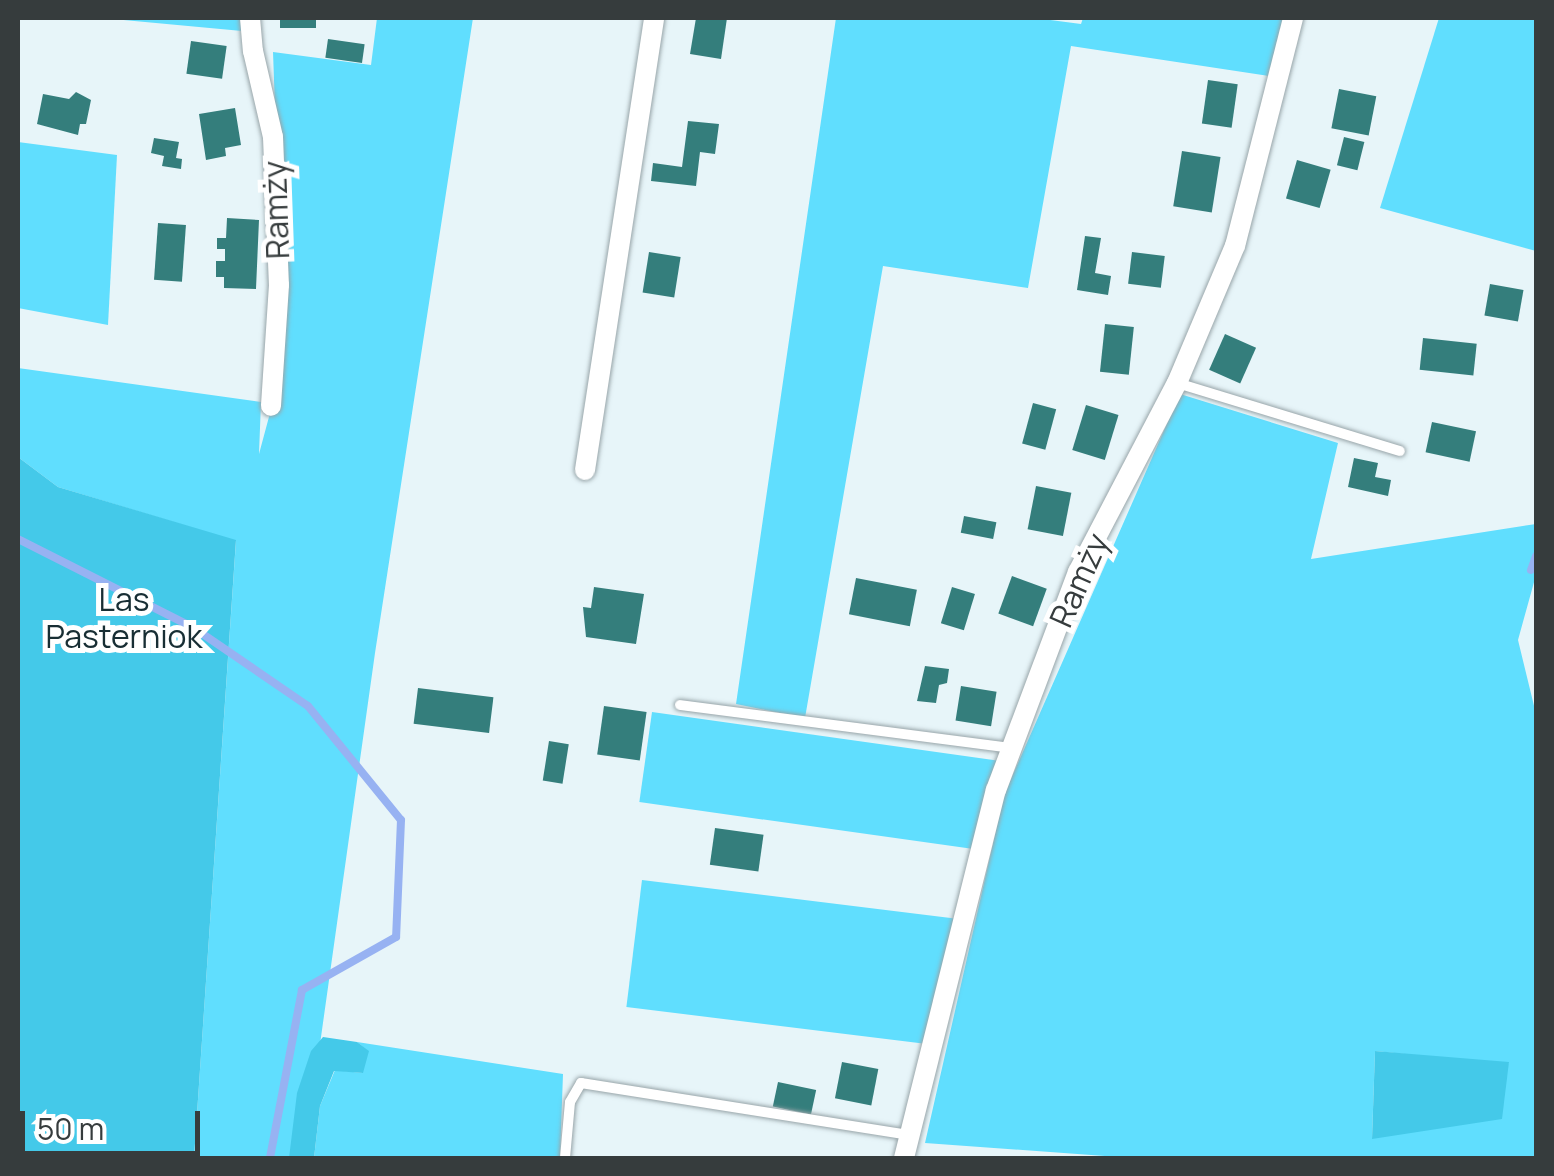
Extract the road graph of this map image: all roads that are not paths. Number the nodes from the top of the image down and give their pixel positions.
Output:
1 (250, 18) edge
2 (654, 18) edge
3 (1293, 18) edge
4 (1177, 383) junction
5 (271, 406) dead end
6 (1400, 452) dead end
7 (585, 470) dead end
8 (680, 705) dead end
9 (1012, 748) junction
10 (910, 1135) junction
11 (565, 1158) edge
12 (904, 1158) edge

1 - 5 street, Ramży
2 - 7 street
3 - 4 street, Ramży
4 - 6 lane
4 - 9 street, Ramży
8 - 9 lane
9 - 10 street, Ramży
10 - 11 lane
10 - 12 street, Ramży

